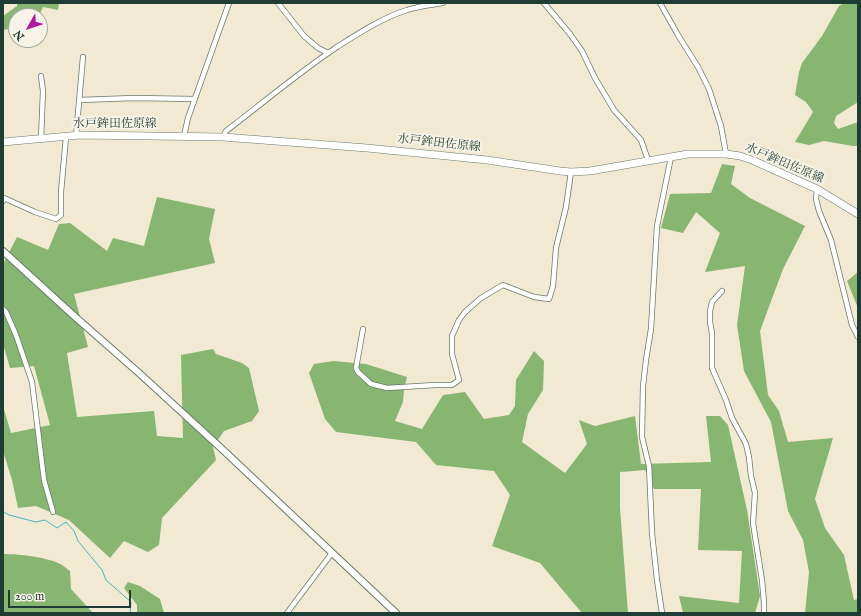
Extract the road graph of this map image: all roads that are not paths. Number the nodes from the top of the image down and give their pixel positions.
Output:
1 (229, 3) edge
2 (278, 3) edge
3 (443, 3) edge
4 (544, 3) edge
5 (660, 3) edge
6 (328, 53) junction
7 (83, 57) dead end
8 (41, 76) dead end
9 (194, 99) junction
10 (79, 100) junction
11 (76, 136) junction
12 (184, 136) junction
13 (66, 137) junction
14 (224, 137) junction
15 (41, 139) junction
16 (3, 142) edge
17 (726, 154) junction
18 (671, 157) junction
19 (648, 160) junction
20 (571, 172) junction
21 (817, 189) junction
22 (3, 201) edge
23 (858, 214) edge
24 (3, 250) edge
25 (722, 291) dead end
26 (3, 309) edge
27 (363, 329) dead end
28 (858, 337) edge
29 (53, 512) dead end
30 (332, 553) junction
31 (287, 613) edge
32 (396, 613) edge
33 (662, 613) edge
34 (764, 613) edge

1 - 9 street
2 - 6 street
3 - 6 street
4 - 19 street
5 - 17 street
6 - 14 street
7 - 10 street
8 - 15 street
9 - 10 street
9 - 12 street
10 - 11 street
11 - 12 main road, 水戸鉾田佐原線
11 - 13 main road, 水戸鉾田佐原線
12 - 14 main road, 水戸鉾田佐原線
13 - 15 main road, 水戸鉾田佐原線
13 - 22 street
14 - 20 main road, 水戸鉾田佐原線
15 - 16 main road, 水戸鉾田佐原線
17 - 18 main road, 水戸鉾田佐原線
17 - 21 main road, 水戸鉾田佐原線
18 - 19 main road, 水戸鉾田佐原線
18 - 33 street
19 - 20 main road, 水戸鉾田佐原線
20 - 27 street
21 - 23 main road, 水戸鉾田佐原線
21 - 28 street
24 - 30 street
25 - 34 street
26 - 29 street
30 - 31 street
30 - 32 street

